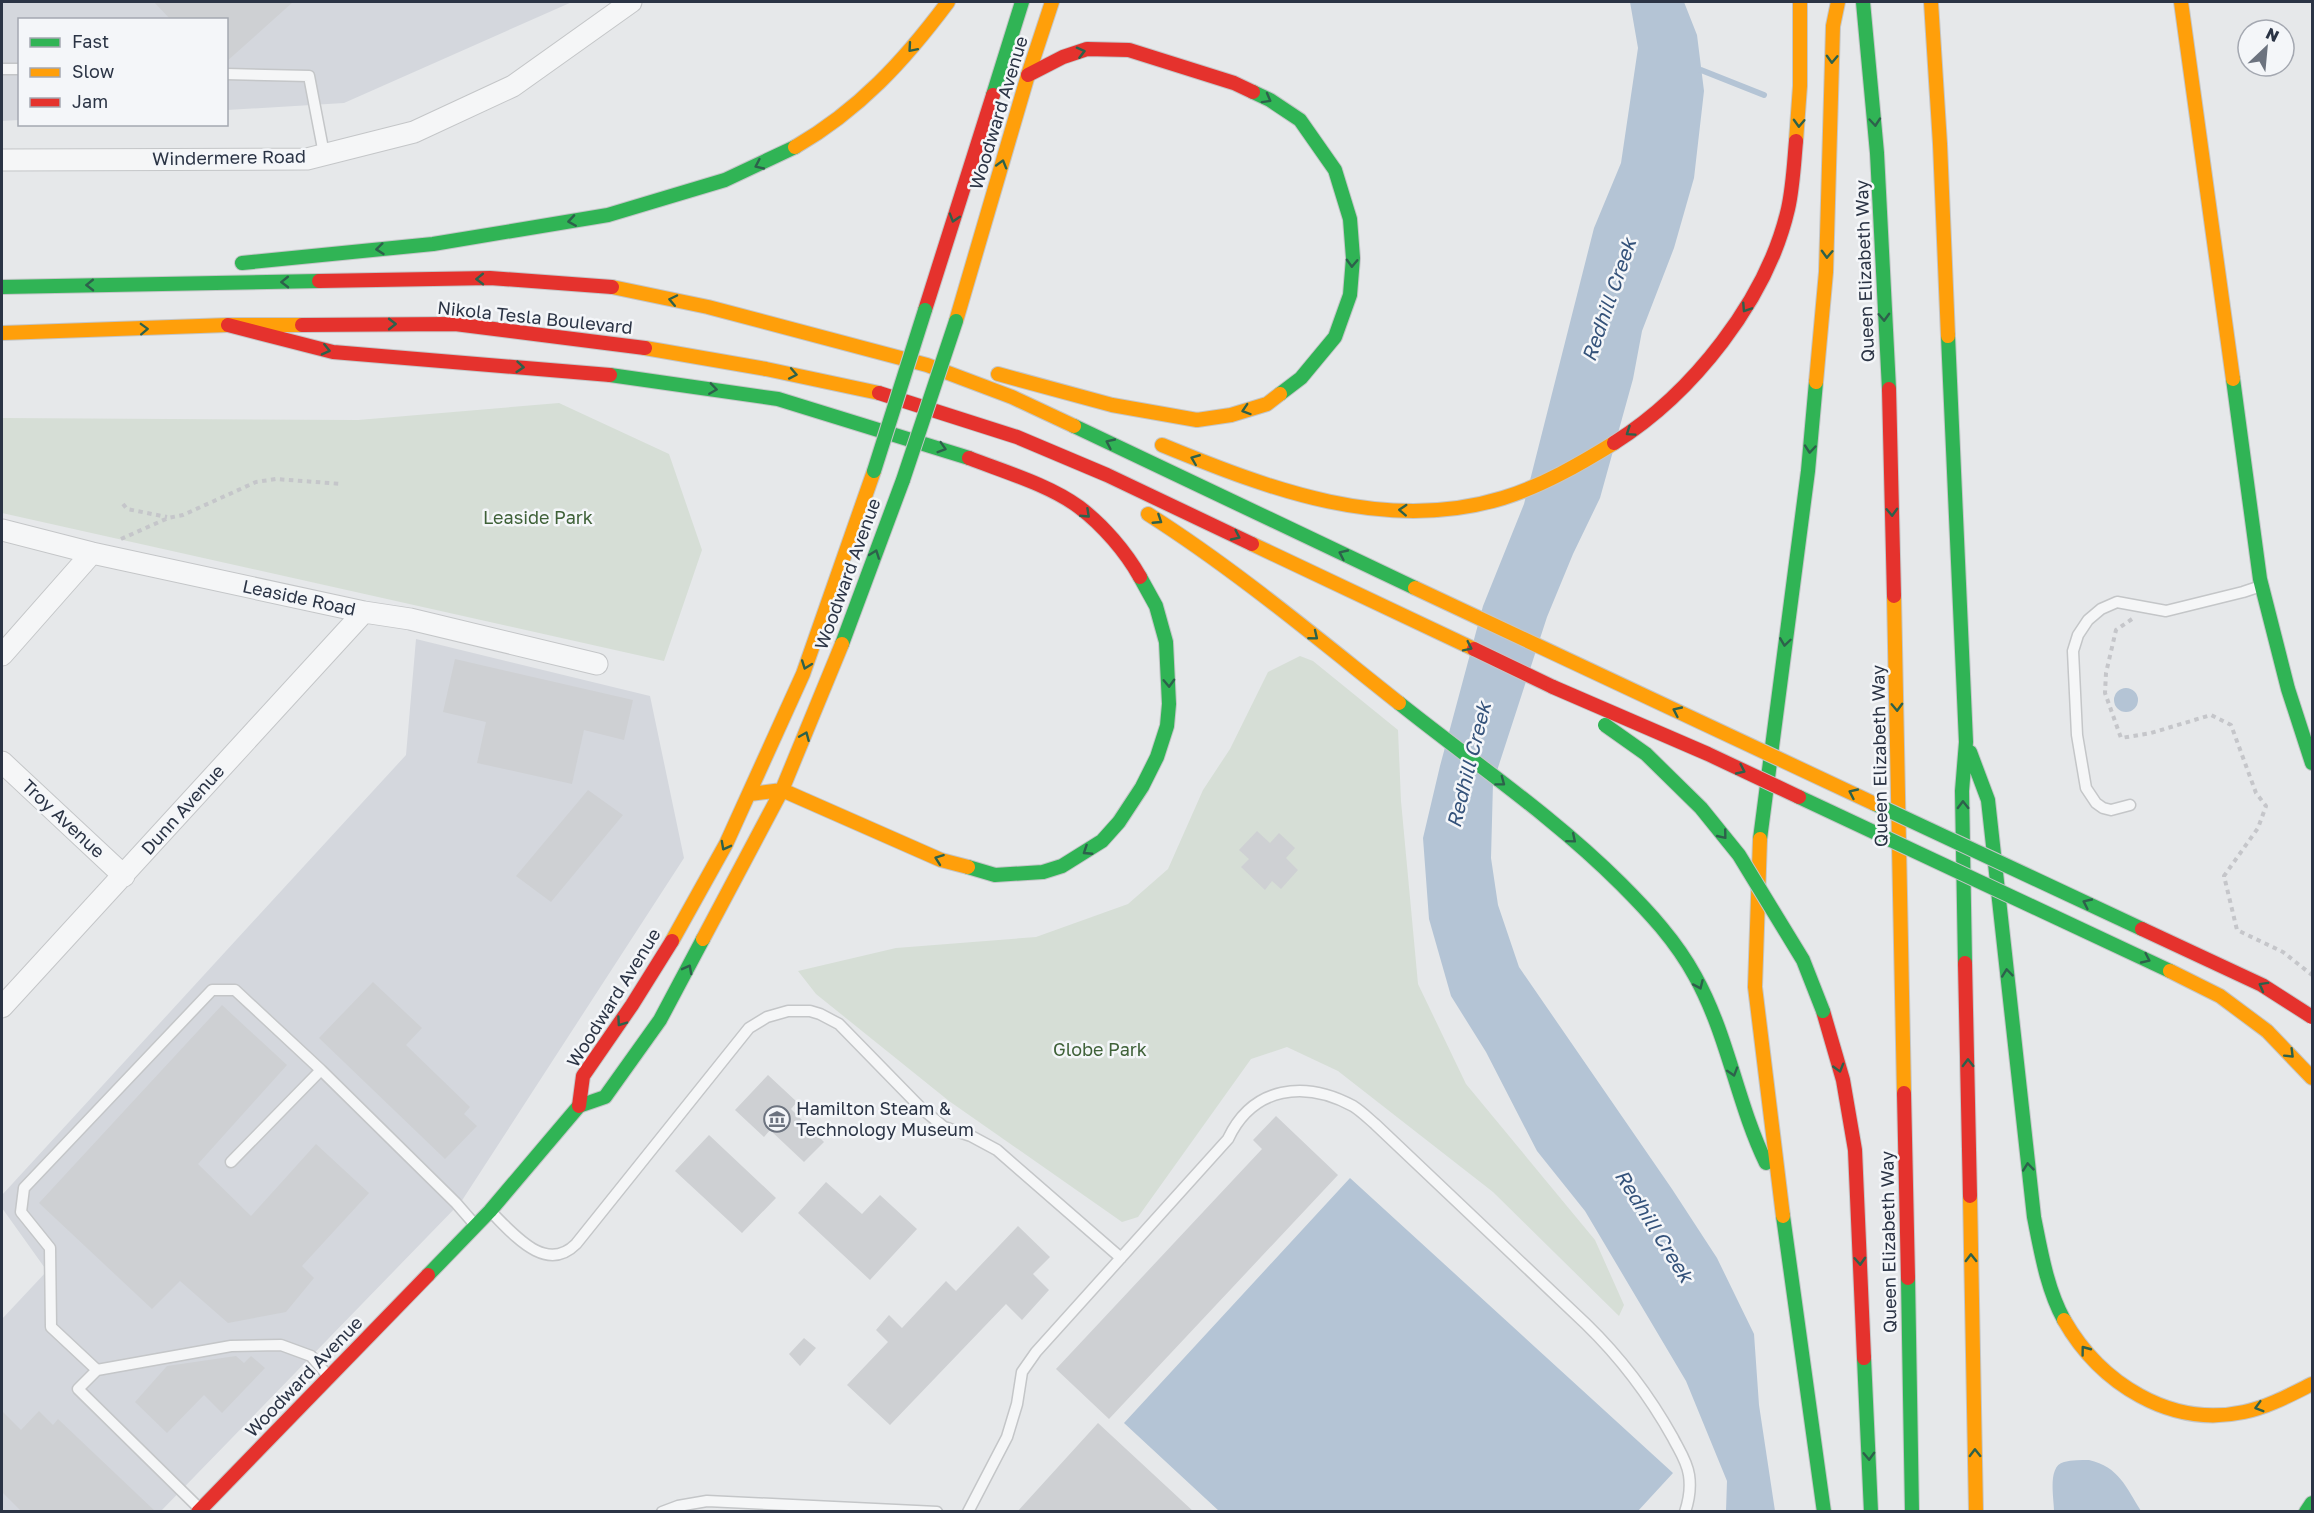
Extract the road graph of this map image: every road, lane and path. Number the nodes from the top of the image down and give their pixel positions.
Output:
1 (631, 2) edge
2 (948, 2) edge
3 (1022, 2) edge
4 (1052, 2) edge
5 (1800, 2) edge
6 (1838, 2) edge
7 (1863, 2) edge
8 (1930, 2) edge
9 (2181, 2) edge
10 (2, 69) edge
11 (18, 69) edge
12 (228, 74) edge
13 (1028, 75) junction
14 (324, 154) junction
15 (2, 160) edge
16 (230, 263) dead end
17 (60, 272) dead end
18 (2, 280) edge
19 (2, 287) edge
20 (708, 307) junction
21 (228, 325) junction
22 (2, 333) edge
23 (1012, 397) junction
24 (1085, 417) dead end
25 (1017, 437) junction
26 (1151, 441) dead end
27 (342, 484) dead end
28 (123, 504) dead end
29 (168, 518) junction
30 (2, 530) edge
31 (92, 553) junction
32 (2261, 586) junction
33 (2148, 608) junction
34 (364, 612) junction
35 (2, 656) edge
36 (597, 663) dead end
37 (1553, 687) junction
38 (1966, 742) junction
39 (2, 762) edge
40 (2313, 763) edge
41 (782, 790) junction
42 (750, 794) junction
43 (2130, 805) dead end
44 (124, 876) junction
45 (2313, 975) edge
46 (2, 1007) edge
47 (2313, 1017) edge
48 (321, 1070) junction
49 (2313, 1078) edge
50 (579, 1106) junction
51 (231, 1162) dead end
52 (1780, 1195) junction
53 (490, 1211) junction
54 (476, 1226) junction
55 (1121, 1258) junction
56 (97, 1370) junction
57 (330, 1377) junction
58 (2313, 1384) edge
59 (2313, 1503) edge
60 (199, 1510) edge
61 (662, 1512) edge
62 (937, 1512) edge
63 (968, 1512) edge
64 (1685, 1512) edge
65 (1824, 1512) edge
66 (1871, 1512) edge
67 (1912, 1512) edge
68 (1976, 1512) edge
69 (2306, 1512) edge

1 - 14 street, Windermere Road
2 -> 16 main road
3 -> 42 main road, Woodward Avenue, bridge
4 - 13 main road, Woodward Avenue
5 -> 26 main road
6 -> 52 main road
7 -> 67 main road, Queen Elizabeth Way
8 - 38 main road
9 - 32 main road
10 - 11 lane
12 - 14 lane
13 -> 20 main road
41 -> 13 main road, Woodward Avenue, bridge
14 - 15 street, Windermere Road
17 - 18 main road
20 -> 19 main road, Nikola Tesla Boulevard
20 - 23 main road, Nikola Tesla Boulevard
22 -> 21 main road, Nikola Tesla Boulevard
21 -> 25 main road, Nikola Tesla Boulevard
21 -> 41 main road
23 - 24 main road
47 -> 23 main road, bridge
25 -> 37 main road
25 -> 52 main road
27 - 29 path
28 - 29 path
29 - 31 path
30 - 31 street, Leaside Road
31 - 34 street, Leaside Road
31 - 35 street
32 - 33 lane
32 - 40 main road
33 - 43 lane
33 - 45 path
34 - 36 street, Leaside Road
34 - 44 street, Dunn Avenue
37 -> 49 main road, bridge
37 -> 66 main road, bridge
58 -> 38 main road
68 -> 38 main road
39 - 44 street, Troy Avenue
41 - 42 main road
50 -> 41 main road, Woodward Avenue
42 -> 50 main road, Woodward Avenue
44 - 46 street, Dunn Avenue
48 - 51 lane
48 - 54 lane
48 - 56 lane
50 - 53 main road, Woodward Avenue
52 - 65 main road
53 - 54 main road, Woodward Avenue
53 - 55 lane
54 - 57 main road, Woodward Avenue
55 - 63 lane
55 - 64 lane
56 - 57 lane
56 - 60 lane
57 - 60 main road, Woodward Avenue
59 - 69 main road
61 - 62 lane

